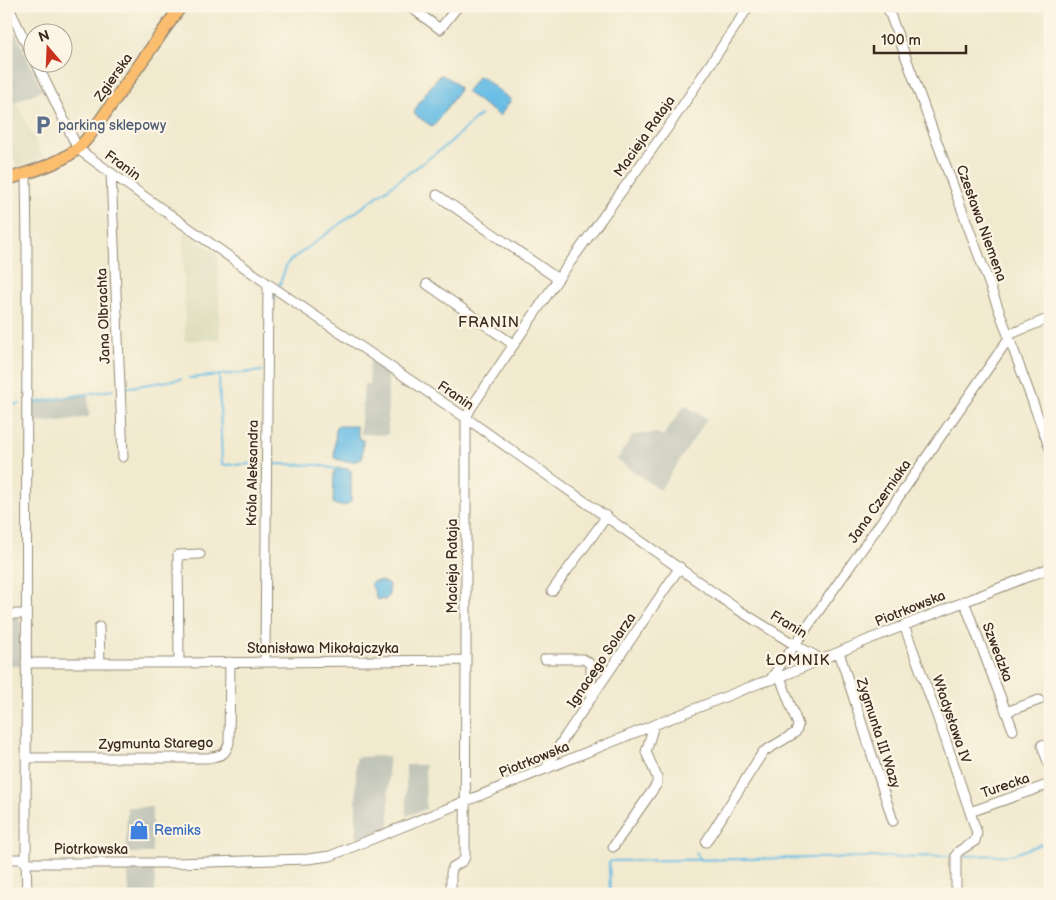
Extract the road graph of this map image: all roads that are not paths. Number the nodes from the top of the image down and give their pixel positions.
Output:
1 (8, 6) edge
2 (181, 6) edge
3 (409, 6) edge
4 (458, 6) edge
5 (749, 6) edge
6 (887, 6) edge
7 (22, 35) edge
8 (41, 72) edge
9 (78, 149) junction
10 (26, 173) junction
11 (111, 174) junction
12 (6, 180) edge
13 (437, 196) dead end
14 (558, 279) junction
15 (268, 284) junction
16 (427, 284) dead end
17 (1050, 318) edge
18 (1008, 336) junction
19 (514, 345) junction
20 (466, 418) junction
21 (1050, 449) edge
22 (122, 457) dead end
23 (607, 516) junction
24 (200, 554) dead end
25 (680, 568) junction
26 (1050, 568) edge
27 (552, 591) dead end
28 (964, 601) junction
29 (6, 614) edge
30 (26, 614) junction
31 (904, 625) junction
32 (99, 627) dead end
33 (795, 645) junction
34 (839, 652) junction
35 (545, 659) dead end
36 (466, 660) junction
37 (821, 660) junction
38 (230, 662) junction
39 (264, 662) junction
40 (26, 663) junction
41 (100, 663) junction
42 (179, 663) junction
43 (780, 677) junction
44 (770, 680) junction
45 (591, 699) junction
46 (1039, 700) dead end
47 (1006, 712) junction
48 (654, 725) junction
49 (1013, 730) dead end
50 (1042, 745) dead end
51 (26, 758) junction
52 (1050, 768) edge
53 (546, 769) junction
54 (1050, 784) edge
55 (466, 802) junction
56 (970, 812) junction
57 (893, 821) dead end
58 (706, 842) dead end
59 (613, 847) dead end
60 (6, 859) edge
61 (26, 861) junction
62 (27, 894) edge
63 (452, 894) edge
64 (956, 894) edge

1 - 7 street
2 - 9 main road, Zgierska
3 - 4 street
5 - 14 street, Macieja Rataja
6 - 18 street, Czesława Niemena
8 - 9 street
9 - 10 main road, Zgierska
9 - 11 street, Franin
10 - 12 main road, Zgierska
10 - 30 street
11 - 15 street, Franin
11 - 22 street, Jana Olbrachta
13 - 14 street
14 - 19 street, Macieja Rataja
15 - 20 street, Franin
15 - 39 street, Króla Aleksandra
16 - 19 street
17 - 18 street
18 - 21 street, Czesława Niemena
18 - 33 street, Jana Czerniaka
19 - 20 street, Macieja Rataja
20 - 23 street, Franin
20 - 36 street, Macieja Rataja
23 - 25 street, Franin
23 - 27 street
24 - 42 street
25 - 33 street, Franin
25 - 45 street, Ignacego Solarza
26 - 28 street, Piotrkowska
28 - 31 street, Piotrkowska
28 - 47 street, Szwedzka
29 - 30 street
30 - 40 street
31 - 34 street, Piotrkowska
31 - 56 street, Władysława IV
32 - 41 street
33 - 37 street, Franin
33 - 44 street, Jana Czerniaka
34 - 37 street, Piotrkowska
34 - 57 street, Zygmunta III Wazy
35 - 45 street
36 - 39 street, Stanisława Mikołajczyka
36 - 55 street, Macieja Rataja
37 - 43 street, Piotrkowska
38 - 39 street, Stanisława Mikołajczyka
38 - 42 street, Stanisława Mikołajczyka
38 - 51 street, Zygmunta Starego
40 - 41 street, Stanisława Mikołajczyka
40 - 51 street
41 - 42 street, Stanisława Mikołajczyka
43 - 44 street, Piotrkowska
43 - 58 street
44 - 48 street, Piotrkowska
45 - 53 street, Ignacego Solarza
46 - 47 street
47 - 49 street, Szwedzka
48 - 53 street, Piotrkowska
48 - 59 street
50 - 52 street
51 - 61 street
53 - 55 street, Piotrkowska
54 - 56 street, Turecka
55 - 61 street, Piotrkowska
55 - 63 street, Macieja Rataja
56 - 64 street, Władysława IV
60 - 61 street, Piotrkowska
61 - 62 street

